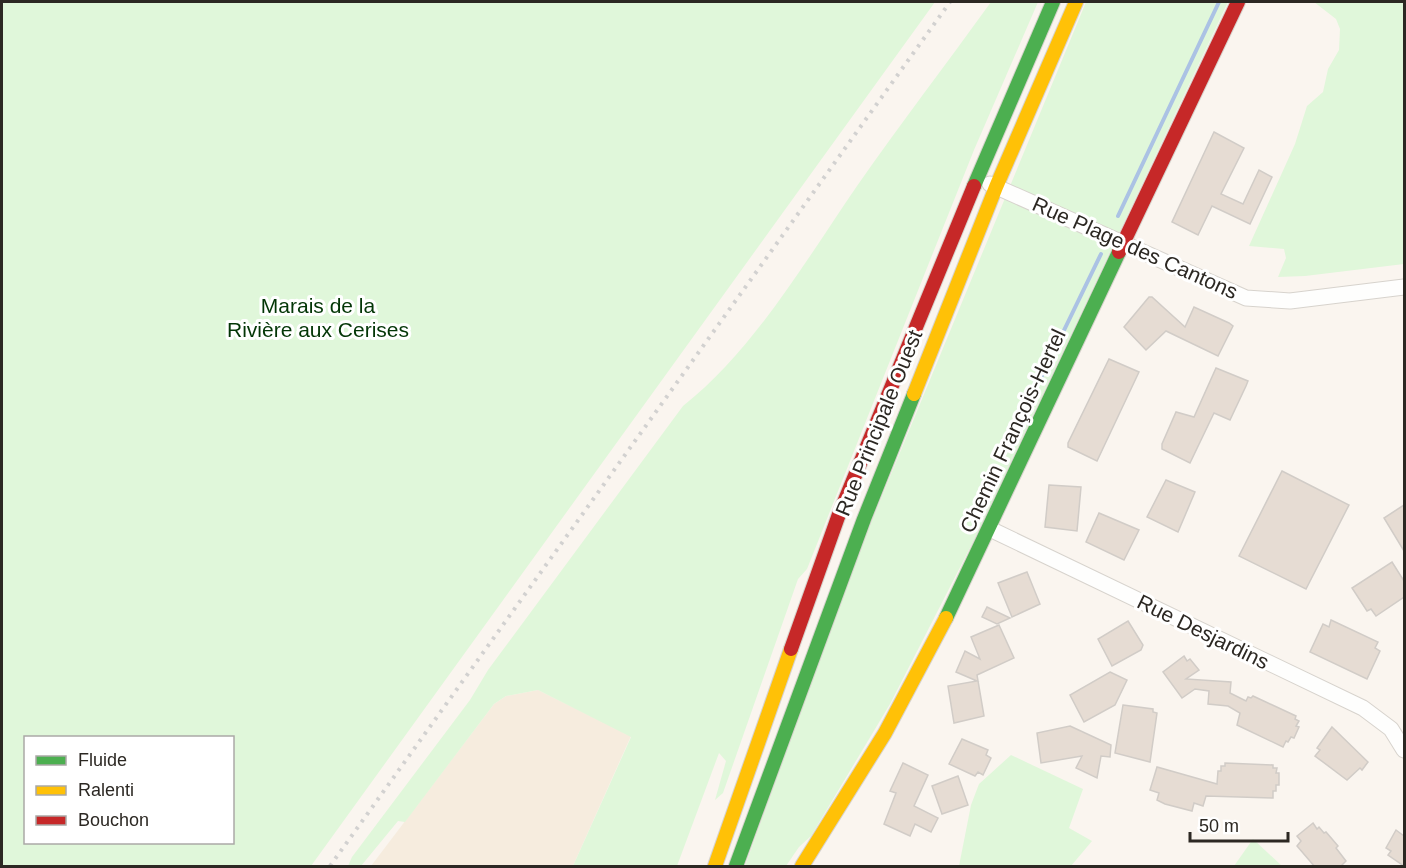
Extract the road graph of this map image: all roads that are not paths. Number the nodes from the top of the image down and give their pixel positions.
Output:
1 (1053, 2) edge
2 (1076, 2) edge
3 (1238, 2) edge
4 (977, 178) junction
5 (996, 187) junction
6 (1125, 242) junction
7 (1404, 287) edge
8 (990, 529) junction
9 (1404, 750) edge
10 (715, 867) edge
11 (736, 867) edge
12 (802, 867) edge

1 - 4 main road, Rue Principale Ouest
2 - 5 main road, Rue Principale Ouest
3 - 6 main road, Chemin François-Hertel
4 - 5 street, Rue Plage des Cantons
4 - 10 main road, Rue Principale Ouest
5 - 6 street, Rue Plage des Cantons
5 - 11 main road, Rue Principale Ouest
6 - 7 street, Rue Plage des Cantons
6 - 8 main road, Chemin François-Hertel
8 - 9 street, Rue Desjardins
8 - 12 main road, Chemin François-Hertel

